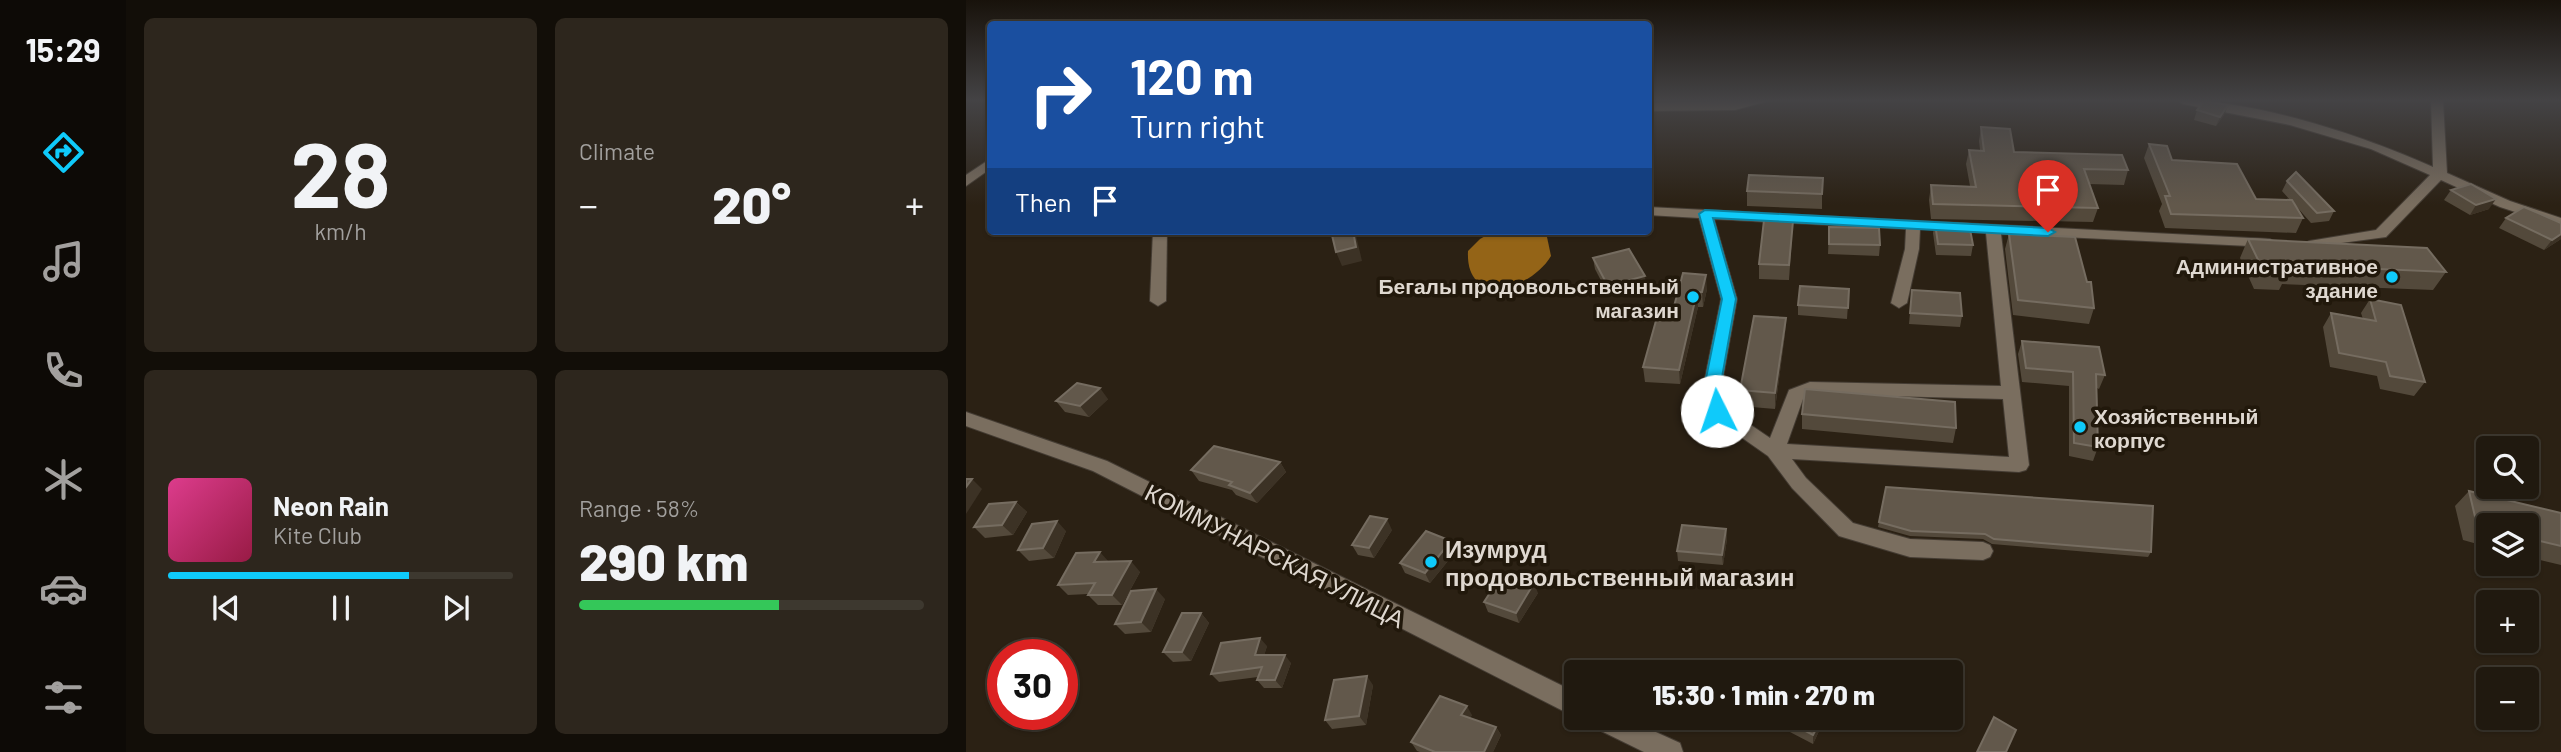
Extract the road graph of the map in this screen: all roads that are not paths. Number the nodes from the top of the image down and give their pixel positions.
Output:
1 (2338, 135) edge
2 (2438, 135) edge
3 (987, 165) edge
4 (2440, 173) junction
5 (966, 182) edge
6 (1652, 211) edge
7 (1705, 214) junction
8 (2561, 223) edge
9 (1913, 225) junction
10 (1993, 229) junction
11 (1160, 235) edge
12 (1158, 301) dead end
13 (1899, 303) dead end
14 (2011, 393) junction
15 (966, 419) edge
16 (1775, 451) junction
17 (1983, 551) dead end
18 (1564, 699) edge
19 (1625, 730) edge
20 (1671, 752) edge

1 - 4 street
2 - 4 street
3 - 5 street
4 - 8 street
4 - 10 street
6 - 7 street
7 - 9 street
7 - 16 street
9 - 10 street
9 - 13 street
10 - 14 street
11 - 12 street
14 - 16 street
14 - 16 street
15 - 18 street, КОММУНАРСКАЯ УЛИЦА
16 - 17 street
19 - 20 street

